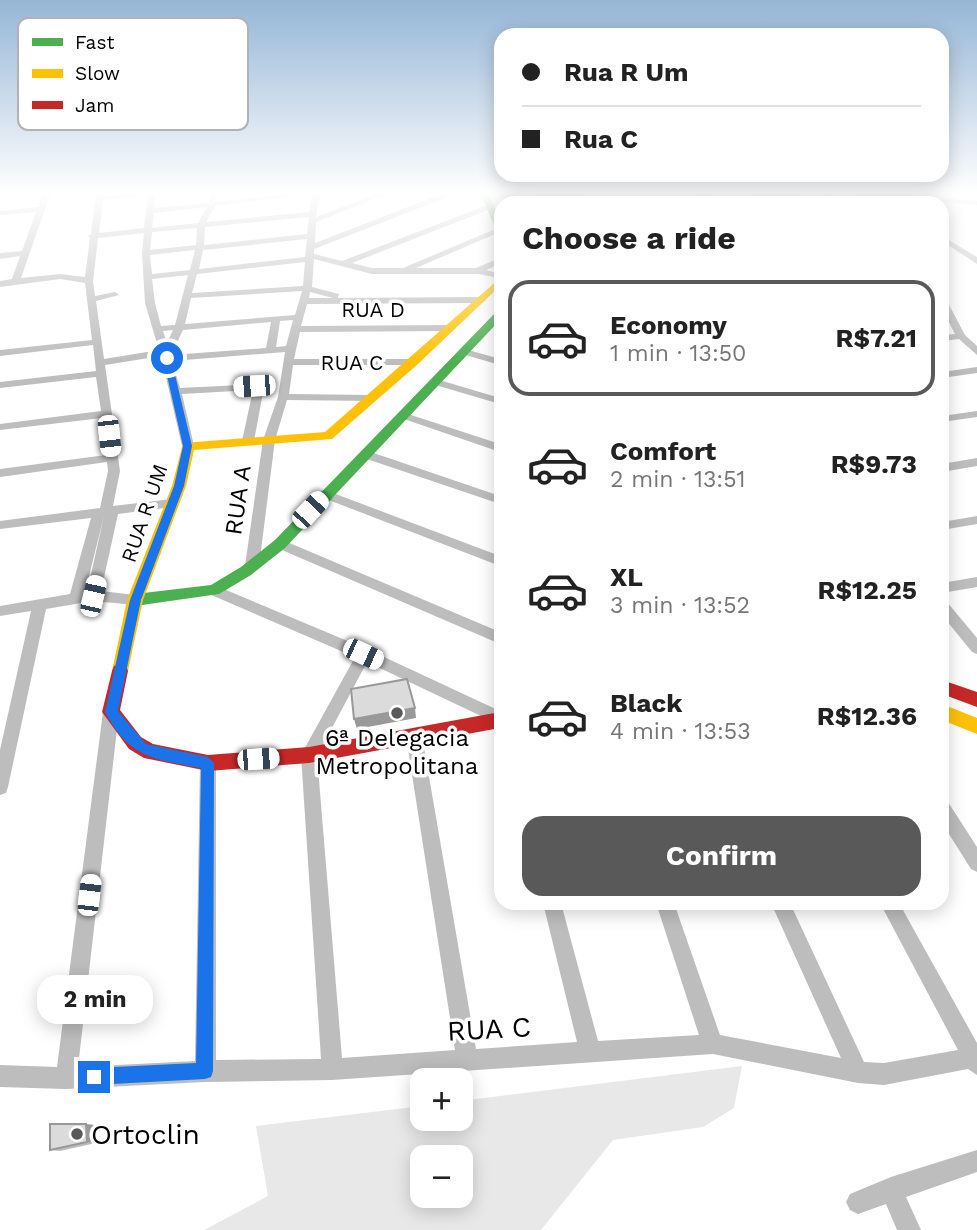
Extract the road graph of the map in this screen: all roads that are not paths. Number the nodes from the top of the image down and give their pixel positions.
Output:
1 (25, 249) edge
2 (91, 249) edge
3 (146, 249) edge
4 (178, 249) edge
5 (199, 249) edge
6 (311, 249) edge
7 (321, 249) edge
8 (373, 249) edge
9 (452, 249) edge
10 (959, 249) edge
11 (24, 253) junction
12 (146, 253) junction
13 (310, 254) junction
14 (0, 256) edge
15 (977, 261) edge
16 (342, 264) junction
17 (494, 264) edge
18 (90, 267) junction
19 (478, 271) junction
20 (193, 272) junction
21 (399, 272) junction
22 (70, 277) junction
23 (148, 277) junction
24 (494, 277) edge
25 (15, 282) junction
26 (89, 282) junction
27 (0, 284) edge
28 (494, 286) edge
29 (307, 288) junction
30 (115, 295) dead end
31 (187, 296) junction
32 (91, 299) junction
33 (348, 299) junction
34 (481, 300) junction
35 (304, 301) junction
36 (949, 315) edge
37 (299, 317) junction
38 (276, 318) junction
39 (494, 321) edge
40 (179, 327) junction
41 (156, 329) junction
42 (295, 329) junction
43 (961, 335) junction
44 (462, 337) junction
45 (949, 337) edge
46 (97, 342) junction
47 (290, 349) junction
48 (270, 351) junction
49 (977, 352) edge
50 (0, 353) edge
51 (166, 355) junction
52 (494, 358) edge
53 (290, 362) junction
54 (414, 362) junction
55 (99, 368) junction
56 (977, 370) edge
57 (949, 374) edge
58 (436, 382) junction
59 (0, 385) edge
60 (176, 391) junction
61 (283, 397) junction
62 (373, 398) junction
63 (494, 399) edge
64 (107, 414) junction
65 (977, 414) edge
66 (405, 416) junction
67 (949, 418) edge
68 (0, 427) edge
69 (269, 440) junction
70 (248, 441) junction
71 (494, 445) edge
72 (188, 446) junction
73 (365, 454) junction
74 (111, 458) junction
75 (977, 462) edge
76 (949, 467) edge
77 (0, 473) edge
78 (326, 494) junction
79 (494, 498) edge
80 (172, 503) junction
81 (106, 511) junction
82 (977, 520) edge
83 (0, 525) edge
84 (949, 525) edge
85 (279, 544) junction
86 (494, 559) edge
87 (251, 566) junction
88 (977, 582) edge
89 (949, 587) edge
90 (214, 590) junction
91 (93, 596) junction
92 (76, 599) junction
93 (135, 600) junction
94 (40, 604) junction
95 (4, 612) edge
96 (949, 614) edge
97 (494, 635) edge
98 (977, 648) edge
99 (363, 654) junction
100 (949, 690) edge
101 (977, 700) edge
102 (111, 712) junction
103 (949, 715) edge
104 (494, 716) edge
105 (494, 720) edge
106 (977, 726) edge
107 (414, 736) junction
108 (309, 755) junction
109 (208, 763) junction
110 (0, 787) edge
111 (949, 818) edge
112 (977, 863) edge
113 (554, 910) edge
114 (667, 910) edge
115 (783, 910) edge
116 (893, 910) edge
117 (713, 1044) junction
118 (590, 1051) junction
119 (467, 1059) junction
120 (976, 1060) edge
121 (332, 1069) junction
122 (205, 1071) junction
123 (858, 1072) junction
124 (0, 1076) edge
125 (66, 1078) junction
126 (977, 1161) edge
127 (891, 1189) junction
128 (858, 1202) dead end
129 (909, 1230) edge

1 - 11 street
2 - 18 street
3 - 12 street, RUA R UM
4 - 12 street
5 - 20 street
6 - 13 street, RUA A
7 - 13 street
8 - 16 street
9 - 21 street
10 - 15 street
11 - 14 street
11 - 25 street
12 - 23 street, RUA R UM
13 - 16 street
13 - 20 street
13 - 29 street, RUA A
16 - 21 street
17 - 19 street
18 - 22 street
18 - 26 street
19 - 21 street
19 - 24 street
20 - 23 street
20 - 31 street
22 - 25 street
22 - 26 street
23 - 41 street, RUA R UM
25 - 27 street
26 - 32 street
28 - 34 street
29 - 31 street
29 - 33 street
29 - 35 street, RUA A
30 - 32 street
31 - 40 street
32 - 46 street
33 - 34 street
33 - 35 street
34 - 44 street
35 - 37 street, RUA A
36 - 43 street
37 - 38 street
37 - 42 street, RUA A
38 - 40 street
38 - 48 street
39 - 44 street
40 - 41 street
40 - 51 street
41 - 51 street, RUA R UM
42 - 44 street, RUA D
42 - 47 street, RUA A
43 - 45 street
43 - 49 street
44 - 52 street, RUA D
44 - 54 street
44 - 58 street
46 - 50 street
46 - 55 street
47 - 48 street, RUA C
47 - 53 street, RUA A
48 - 51 street, RUA C
51 - 55 street, RUA C
51 - 60 street, RUA R UM
53 - 54 street, RUA C
53 - 61 street, RUA A
54 - 62 street
55 - 59 street, RUA C
55 - 64 street
56 - 57 street
58 - 63 street
58 - 66 street
60 - 70 street
60 - 72 street, RUA R UM
61 - 62 street
61 - 69 street, RUA A
62 - 69 street, RUA A
64 - 68 street
64 - 74 street
65 - 67 street
66 - 71 street
66 - 73 street
69 - 70 street, RUA A
69 - 87 street, RUA A
70 - 72 street, RUA A
72 - 80 street, RUA R UM
73 - 78 street
73 - 79 street
74 - 77 street
74 - 81 street
75 - 76 street
78 - 85 street
78 - 86 street
80 - 81 street
80 - 93 street, RUA R UM
81 - 83 street
81 - 91 street
81 - 92 street
82 - 84 street
85 - 87 street
85 - 97 street
87 - 90 street
88 - 89 street
90 - 93 street
90 - 99 street
91 - 92 street
91 - 93 street
92 - 94 street
93 - 102 street, RUA R UM
94 - 95 street
94 - 110 street
96 - 98 street
99 - 104 street
99 - 108 street
100 - 101 street
102 - 109 street
102 - 125 street
103 - 106 street
105 - 107 street
107 - 108 street
107 - 119 street
108 - 109 street
108 - 121 street
109 - 122 street
111 - 112 street
113 - 118 street
114 - 117 street
115 - 123 street
116 - 120 street
117 - 118 street, RUA C
117 - 123 street, RUA C
118 - 119 street, RUA C
119 - 121 street, RUA C
120 - 123 street, RUA C
121 - 122 street, RUA C
122 - 125 street, RUA C
124 - 125 street, RUA C
126 - 127 street
127 - 128 street
127 - 129 street

